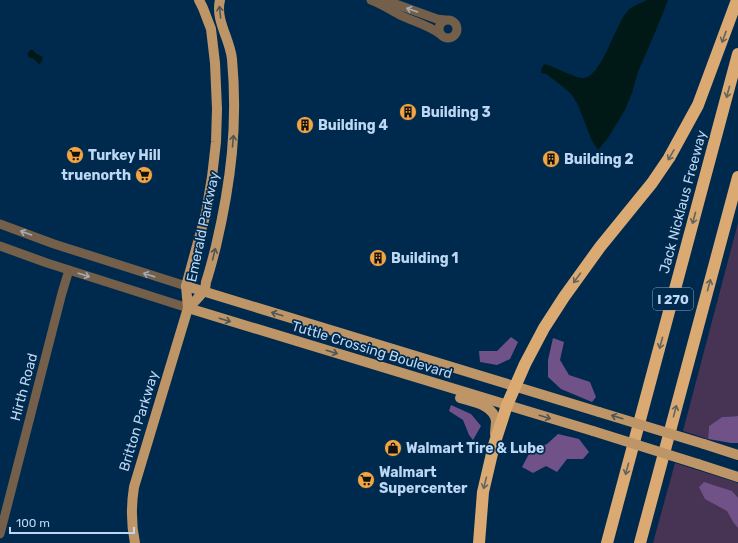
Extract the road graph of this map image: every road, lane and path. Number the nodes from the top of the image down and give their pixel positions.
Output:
1 (199, 0) edge
2 (220, 0) edge
3 (737, 0) edge
4 (375, 2) edge
5 (445, 20) junction
6 (440, 34) junction
7 (738, 54) edge
8 (738, 177) edge
9 (0, 224) edge
10 (0, 246) edge
11 (69, 270) junction
12 (186, 286) junction
13 (204, 292) junction
14 (188, 308) junction
15 (425, 381) junction
16 (516, 386) junction
17 (507, 405) junction
18 (494, 445) junction
19 (738, 455) edge
20 (738, 477) edge
21 (0, 534) edge
22 (135, 543) edge
23 (479, 543) edge
24 (607, 543) edge
25 (640, 543) edge

1 - 12 main road, Emerald Parkway
13 -> 2 main road, Emerald Parkway
3 -> 16 highway
5 -> 4 street
4 - 6 street
5 - 6 street
5 - 6 street
7 -> 24 highway, Jack Nicklaus Freeway / I 270
25 -> 8 highway, I 270
12 -> 9 street, Tuttle Crossing Boulevard
10 - 11 street, Tuttle Crossing Boulevard
11 -> 14 street, Tuttle Crossing Boulevard
11 - 21 street, Hirth Road
12 - 13 main road, Tuttle Crossing Boulevard
12 - 14 main road, Emerald Parkway
13 - 14 main road, Emerald Parkway
16 -> 13 main road, Tuttle Crossing Boulevard
14 -> 15 main road, Tuttle Crossing Boulevard
14 - 22 main road, Britton Parkway
15 - 17 main road, Tuttle Crossing Boulevard
15 - 18 main road
16 - 17 highway
19 -> 16 main road, Tuttle Crossing Boulevard, bridge
17 - 18 highway
17 -> 20 main road, Tuttle Crossing Boulevard, bridge
18 -> 23 highway

